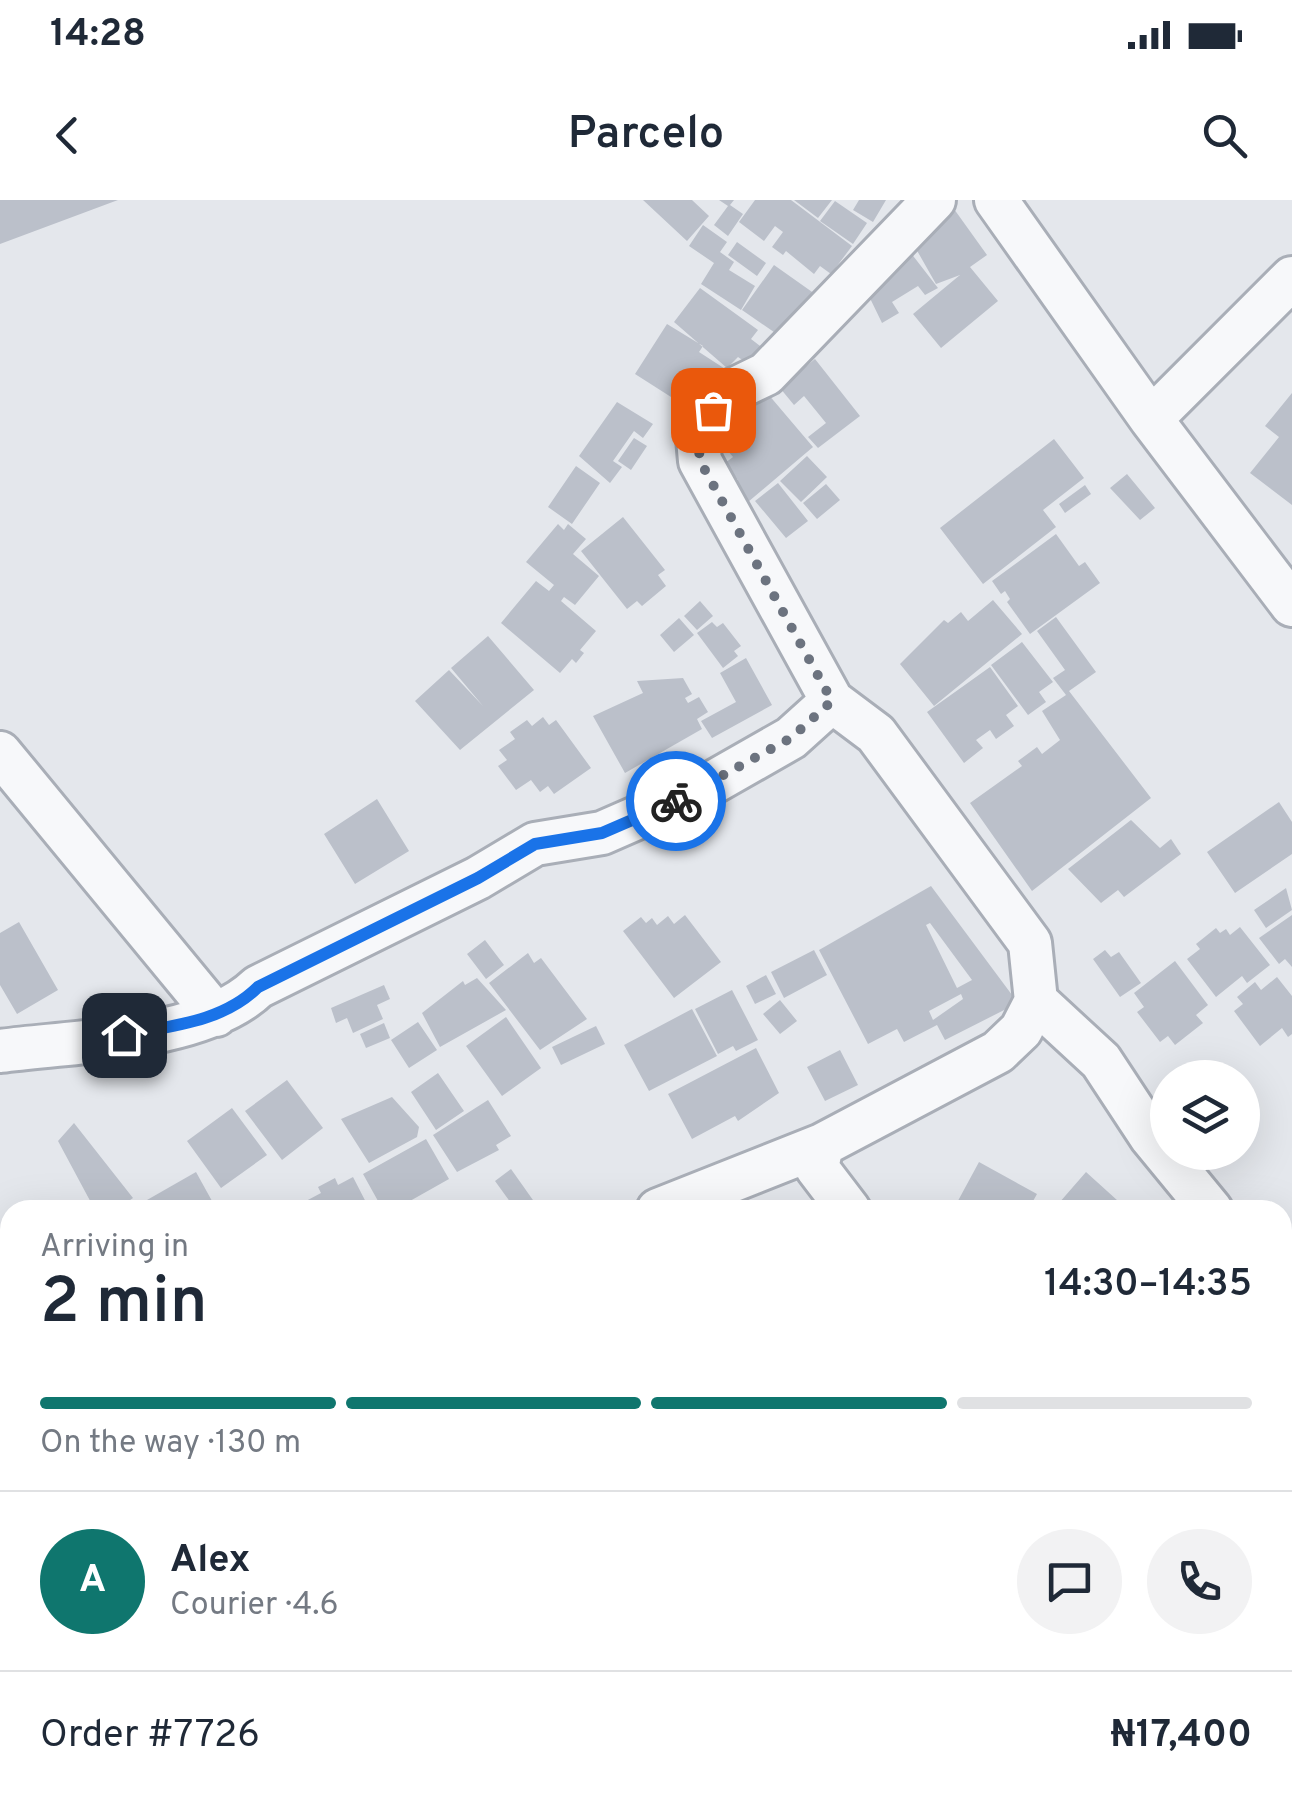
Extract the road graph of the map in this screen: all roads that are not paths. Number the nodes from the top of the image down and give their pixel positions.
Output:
1 (934, 200) edge
2 (996, 200) edge
3 (1292, 278) edge
4 (1151, 420) junction
5 (1292, 604) edge
6 (832, 701) junction
7 (0, 753) edge
8 (1036, 1001) junction
9 (216, 1014) junction
10 (0, 1050) edge
11 (822, 1146) junction
12 (684, 1200) edge
13 (841, 1200) edge
14 (1203, 1200) edge

1 - 6 street
2 - 4 street
3 - 4 street
4 - 5 street
6 - 8 street
6 - 9 street
7 - 9 street
8 - 11 street
8 - 14 street
9 - 10 street
11 - 12 street
11 - 13 street

